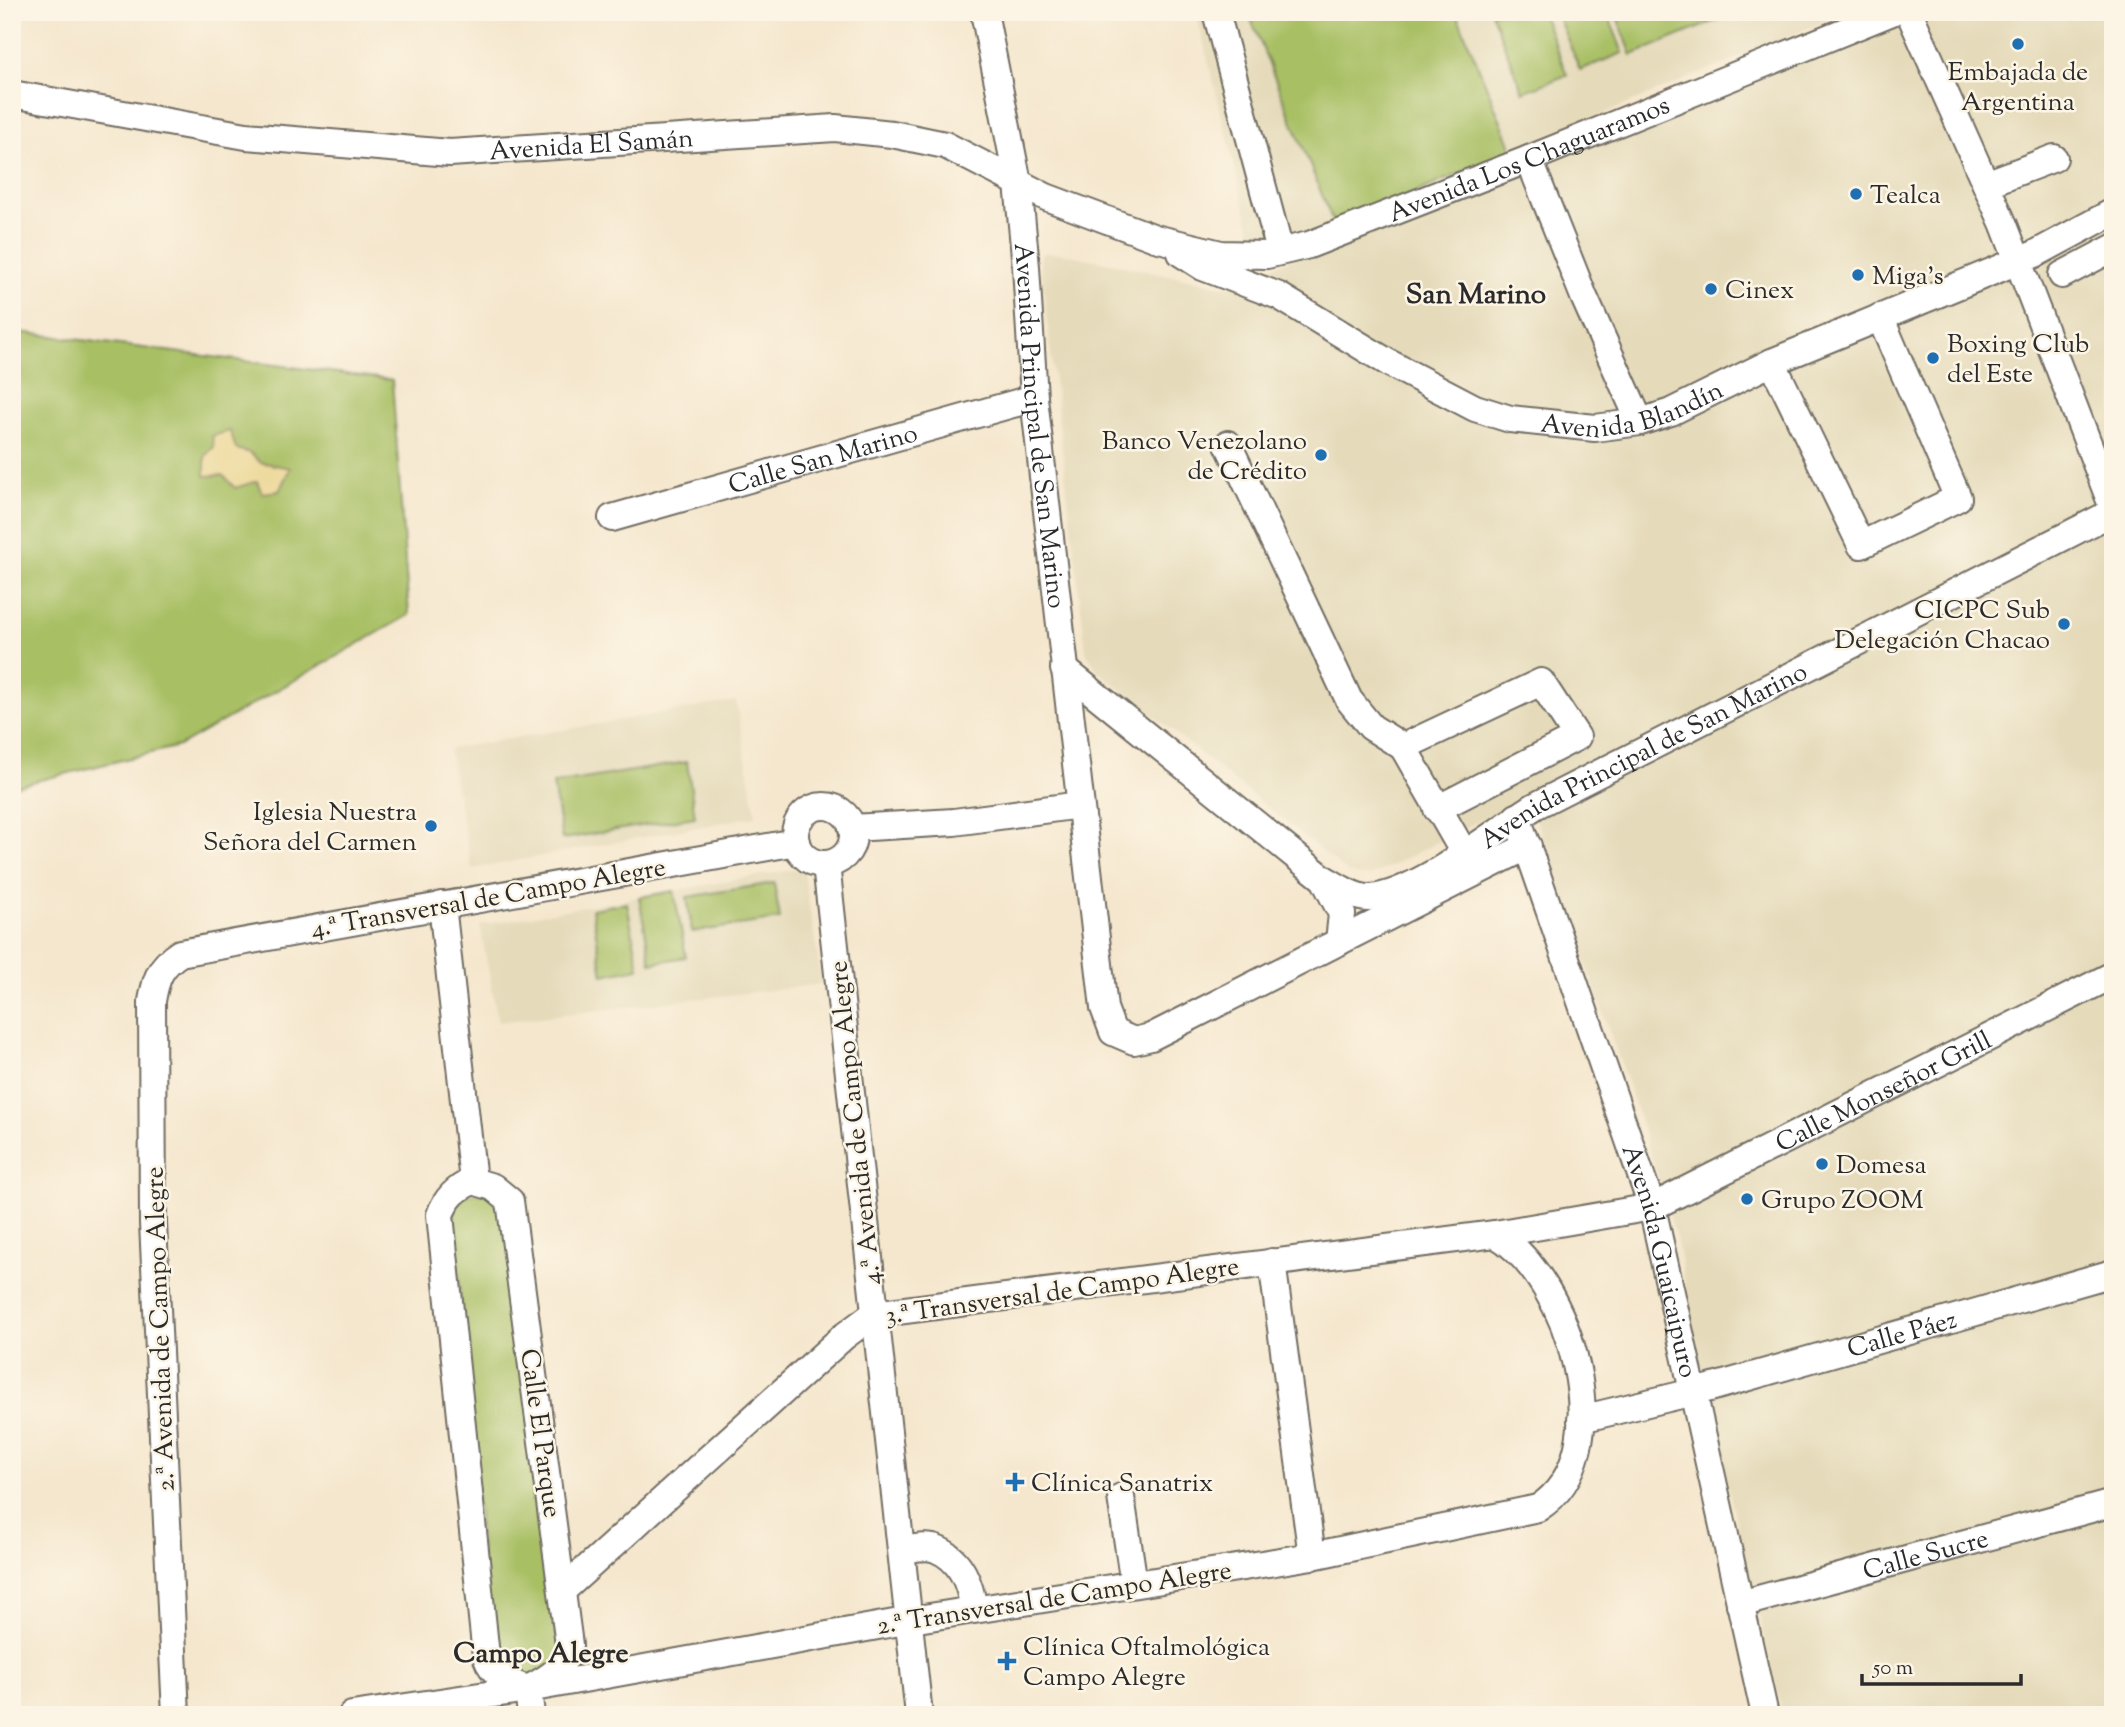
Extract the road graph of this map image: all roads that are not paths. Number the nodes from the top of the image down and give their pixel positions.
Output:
1 (984, 12) edge
2 (1216, 12) edge
3 (1892, 12) edge
4 (1909, 12) edge
5 (12, 94) edge
6 (2054, 158) dead end
7 (1529, 159) junction
8 (1018, 183) junction
9 (1986, 184) junction
10 (2113, 212) edge
11 (1155, 238) junction
12 (1272, 246) junction
13 (2113, 248) edge
14 (2018, 261) junction
15 (2063, 275) dead end
16 (1279, 296) junction
17 (1880, 317) junction
18 (1772, 362) junction
19 (1034, 398) junction
20 (1640, 422) junction
21 (1228, 444) dead end
22 (2113, 510) edge
23 (612, 519) dead end
24 (1063, 669) junction
25 (1403, 747) junction
26 (1080, 805) junction
27 (1437, 809) junction
28 (1517, 817) junction
29 (852, 828) junction
30 (796, 842) junction
31 (1528, 846) junction
32 (1464, 853) junction
33 (826, 864) junction
34 (1325, 879) junction
35 (442, 905) junction
36 (1339, 942) junction
37 (180, 953) joint
38 (2113, 975) edge
39 (473, 1181) junction
40 (1652, 1207) junction
41 (1495, 1234) junction
42 (1272, 1262) junction
43 (2113, 1273) edge
44 (874, 1314) junction
45 (1692, 1392) junction
46 (1581, 1419) junction
47 (1122, 1497) dead end
48 (2112, 1506) edge
49 (902, 1550) junction
50 (1312, 1556) junction
51 (1134, 1584) junction
52 (563, 1590) junction
53 (1740, 1604) junction
54 (974, 1609) junction
55 (911, 1620) junction
56 (528, 1689) junction
57 (180, 1708) edge
58 (352, 1715) edge
59 (531, 1715) edge
60 (919, 1715) edge
61 (1765, 1715) edge

1 - 8 street, Avenida Principal de San Marino
2 - 12 street
3 - 7 street, Avenida Los Chaguaramos
4 - 9 street
5 - 8 street, Avenida El Samán
6 - 9 street
7 - 12 street, Avenida Los Chaguaramos
7 - 20 street
8 - 11 street, Avenida El Samán
8 - 19 street, Avenida Principal de San Marino
9 - 14 street
10 - 14 street, Avenida Blandín
11 - 12 street, Avenida Los Chaguaramos
11 - 16 street, Avenida Blandín
12 - 16 street
13 - 15 street
14 - 17 street, Avenida Blandín
14 - 22 street
16 - 20 street, Avenida Blandín
17 - 18 street, Avenida Blandín
17 - 18 street
18 - 20 street, Avenida Blandín
19 - 23 street, Calle San Marino
19 - 24 street, Avenida Principal de San Marino
21 - 25 street
22 - 28 street, Avenida Principal de San Marino
24 - 26 street, Avenida Principal de San Marino
24 - 34 street, Avenida Principal de San Marino
25 - 27 street
25 - 27 street
26 - 29 street
26 - 36 street, Avenida Principal de San Marino
27 - 32 street
28 - 31 street, Avenida Guaicaipuro
28 - 32 street, Avenida Principal de San Marino
29 - 30 street
29 - 33 street
30 - 33 street
30 - 35 street, 4.ª Transversal de Campo Alegre
31 - 36 street, Avenida Principal de San Marino
31 - 40 street, Avenida Guaicaipuro
32 - 34 street, Avenida Principal de San Marino
33 - 44 street, 4.ª Avenida de Campo Alegre
34 - 36 street, Avenida Principal de San Marino
35 - 37 street, 4.ª Transversal de Campo Alegre
35 - 39 street
37 - 57 street, 2.ª Avenida de Campo Alegre
38 - 40 street, Calle Monseñor Grill
39 - 52 street, Calle El Parque
39 - 56 street
40 - 41 street, 3.ª Transversal de Campo Alegre
40 - 45 street, Avenida Guaicaipuro
41 - 42 street, 3.ª Transversal de Campo Alegre
41 - 46 street
42 - 44 street, 3.ª Transversal de Campo Alegre
42 - 50 street
43 - 45 street, Calle Páez
44 - 49 street, 4.ª Avenida de Campo Alegre
44 - 52 street, 3.ª Transversal de Campo Alegre
45 - 46 street
45 - 53 street, Avenida Guaicaipuro
46 - 50 street, 2.ª Transversal de Campo Alegre
47 - 51 street
48 - 53 street, Calle Sucre
49 - 54 street
49 - 55 street, 4.ª Avenida de Campo Alegre
50 - 51 street, 2.ª Transversal de Campo Alegre
51 - 54 street, 2.ª Transversal de Campo Alegre
52 - 56 street, Calle El Parque
53 - 61 street, Avenida Guaicaipuro
54 - 55 street, 2.ª Transversal de Campo Alegre
55 - 56 street, 2.ª Transversal de Campo Alegre
55 - 60 street, 4.ª Avenida de Campo Alegre
56 - 58 street, 2.ª Transversal de Campo Alegre
56 - 59 street

